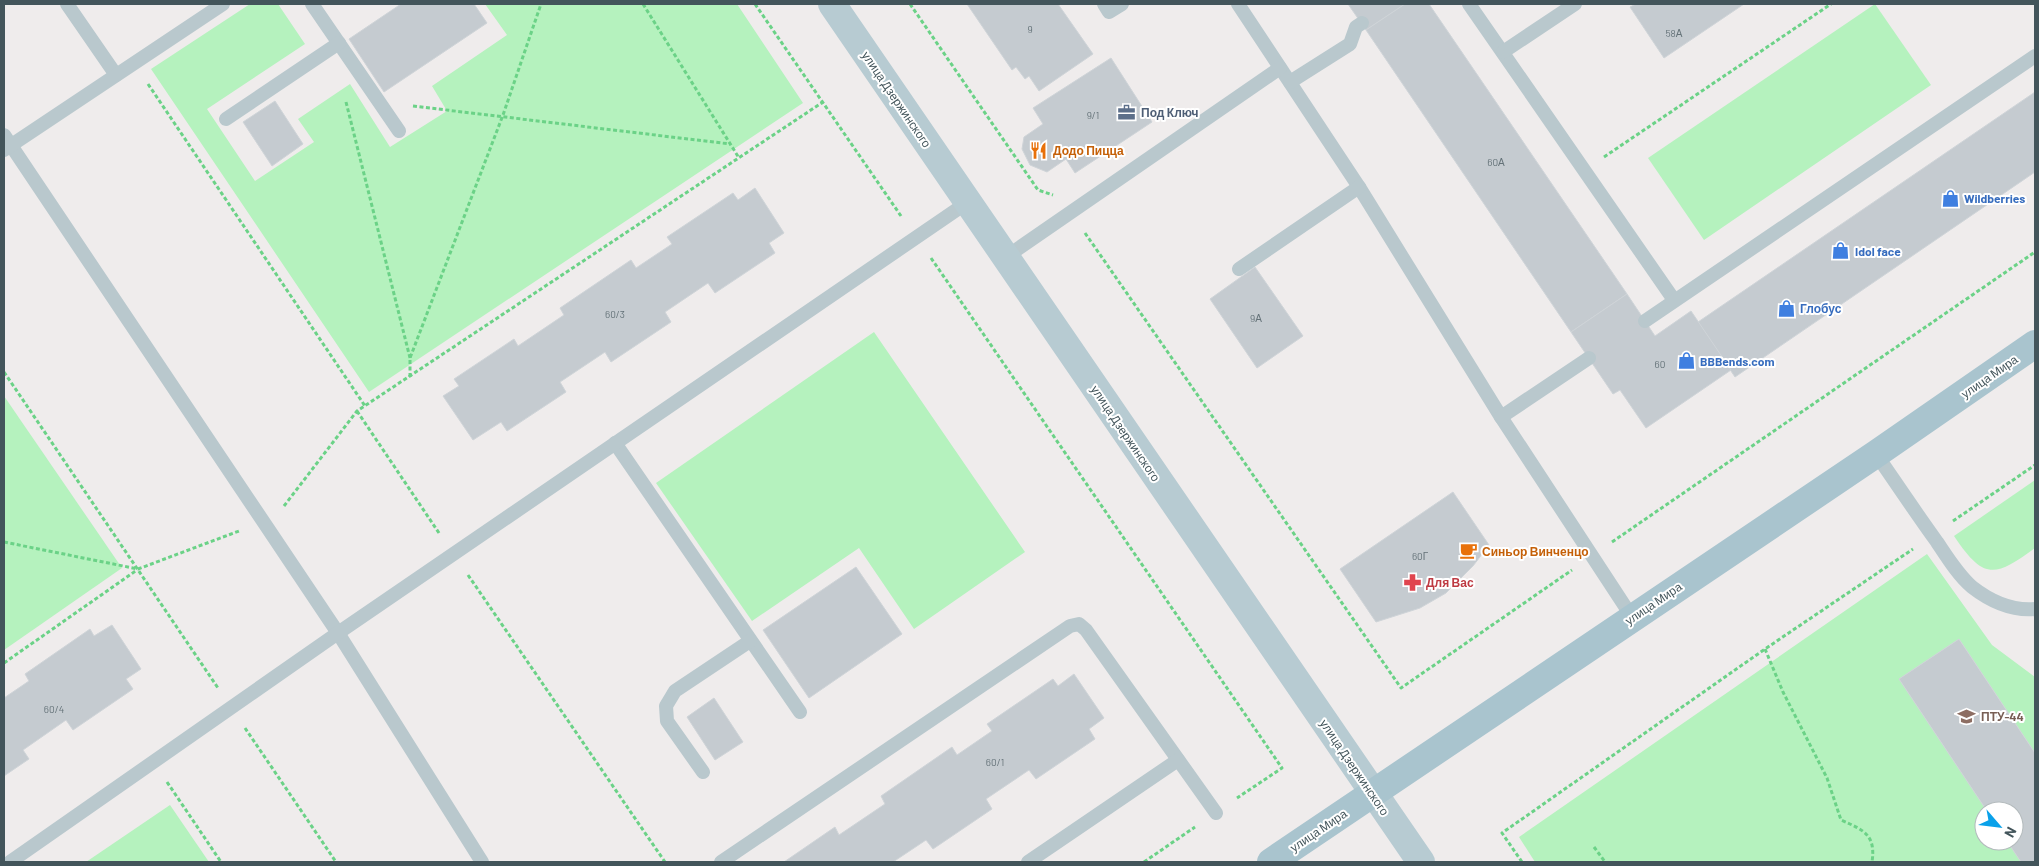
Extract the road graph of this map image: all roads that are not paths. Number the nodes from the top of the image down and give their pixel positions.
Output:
1 (67, 4) edge
2 (223, 4) edge
3 (312, 4) edge
4 (832, 4) edge
5 (1104, 4) edge
6 (1122, 4) edge
7 (1238, 4) edge
8 (1469, 4) edge
9 (1575, 4) edge
10 (1362, 23) dead end
11 (339, 43) junction
12 (1503, 52) junction
13 (2035, 56) edge
14 (1280, 68) junction
15 (116, 76) junction
16 (1290, 82) junction
17 (226, 119) dead end
18 (400, 131) dead end
19 (6, 144) edge
20 (1359, 187) junction
21 (968, 202) junction
22 (1006, 257) junction
23 (1240, 269) dead end
24 (1674, 300) junction
25 (1645, 321) dead end
26 (2035, 344) edge
27 (1589, 358) dead end
28 (1501, 417) junction
29 (615, 443) junction
30 (1876, 454) junction
31 (2035, 609) edge
32 (1632, 617) junction
33 (338, 633) junction
34 (750, 641) junction
35 (800, 712) dead end
36 (1178, 760) junction
37 (703, 772) dead end
38 (1373, 792) junction
39 (1216, 813) dead end
40 (10, 862) edge
41 (482, 862) edge
42 (721, 862) edge
43 (1028, 862) edge
44 (1271, 862) edge
45 (1421, 862) edge

1 - 15 lane
2 - 15 lane
3 - 11 lane
4 - 21 street, улица Дзержинского
5 - 6 lane
7 - 14 lane
8 - 12 lane
9 - 12 lane
10 - 16 lane
11 - 17 lane
11 - 18 lane
12 - 24 lane
13 - 24 lane
14 - 16 lane
14 - 22 lane
15 - 19 lane
16 - 20 lane
19 - 33 lane
20 - 23 lane
20 - 28 lane
21 - 22 street, улица Дзержинского
21 - 29 lane
22 - 38 street, улица Дзержинского
24 - 25 lane
26 - 30 main road, улица Мира
27 - 28 lane
28 - 32 lane
29 - 33 lane
29 - 34 lane
30 - 31 lane
30 - 32 main road, улица Мира
32 - 38 main road, улица Мира
33 - 40 lane
33 - 41 lane
34 - 35 lane
34 - 37 lane
36 - 39 lane
36 - 42 lane
36 - 43 lane
38 - 44 main road, улица Мира
38 - 45 street, улица Дзержинского

